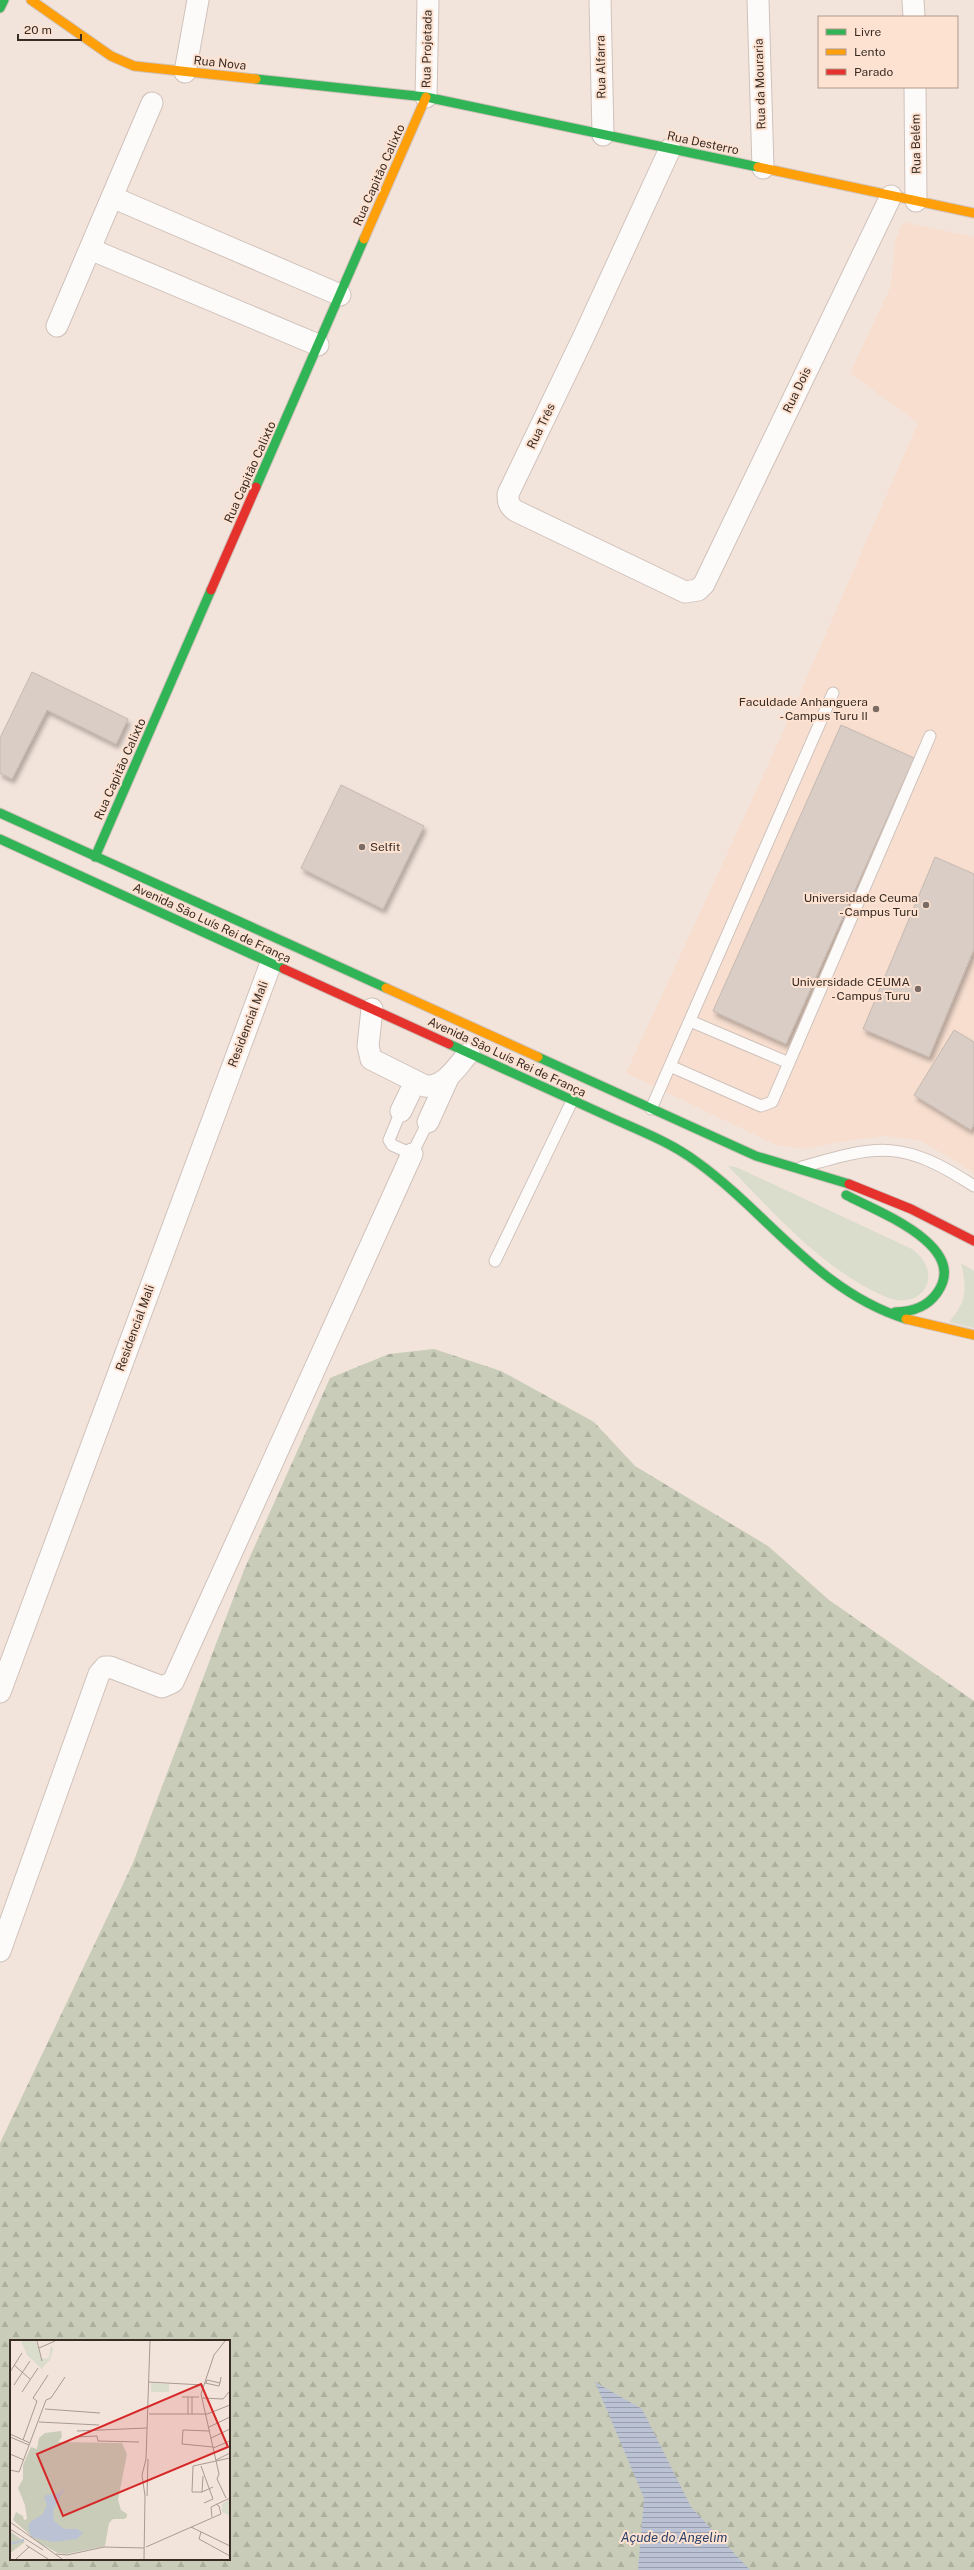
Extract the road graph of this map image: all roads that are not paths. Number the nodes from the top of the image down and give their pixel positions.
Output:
1 (4, 0) edge
2 (31, 0) edge
3 (198, 0) edge
4 (428, 0) edge
5 (600, 0) edge
6 (758, 0) edge
7 (913, 0) edge
8 (0, 8) edge
9 (914, 16) edge
10 (185, 72) junction
11 (915, 88) edge
12 (426, 97) junction
13 (152, 103) dead end
14 (603, 135) junction
15 (670, 149) junction
16 (763, 168) junction
17 (891, 196) junction
18 (112, 197) junction
19 (916, 201) junction
20 (974, 213) edge
21 (90, 249) junction
22 (340, 295) junction
23 (57, 326) dead end
24 (318, 345) junction
25 (704, 584) joint
26 (833, 693) dead end
27 (930, 736) dead end
28 (0, 813) edge
29 (0, 839) edge
30 (95, 857) junction
31 (271, 963) junction
32 (372, 1009) junction
33 (690, 1022) junction
34 (469, 1053) junction
35 (789, 1063) junction
36 (670, 1066) junction
37 (449, 1076) junction
38 (415, 1082) junction
39 (572, 1100) junction
40 (652, 1109) junction
41 (401, 1111) joint
42 (428, 1122) joint
43 (412, 1154) junction
44 (796, 1168) junction
45 (974, 1186) edge
46 (974, 1241) edge
47 (495, 1261) dead end
48 (885, 1311) junction
49 (974, 1335) edge
50 (0, 1692) edge
51 (0, 1951) edge

1 - 8 main road
2 - 10 main road, Rua Nova
3 - 10 street
4 - 12 street, Rua Projetada
5 - 14 street, Rua Alfarra
6 - 16 street, Rua da Mouraria
7 - 9 street
10 - 12 main road, Rua Nova
11 - 19 street, Rua Belém
12 - 14 main road, Rua Desterro
12 - 22 main road, Rua Capitão Calixto
13 - 18 street
14 - 15 main road, Rua Desterro
15 - 16 main road, Rua Desterro
15 - 25 street, Rua Três
16 - 17 main road, Rua Desterro
17 - 19 main road, Rua Desterro
17 - 25 street, Rua Dois
18 - 21 street
18 - 22 street
19 - 20 main road, Rua Desterro
21 - 23 street
21 - 24 street
22 - 24 main road, Rua Capitão Calixto
24 - 30 main road, Rua Capitão Calixto
26 - 33 lane
27 - 35 lane
28 - 30 main road, Avenida São Luís Rei de França
29 - 31 main road, Avenida São Luís Rei de França
30 - 40 main road, Avenida São Luís Rei de França
31 - 32 main road, Avenida São Luís Rei de França
31 - 50 street, Residencial Mali
32 - 34 main road, Avenida São Luís Rei de França
32 - 38 street
33 - 35 lane
33 - 36 lane
34 - 37 street
34 - 39 main road, Avenida São Luís Rei de França
35 - 36 lane
36 - 40 lane
37 - 38 street
37 - 42 street
38 - 41 street
39 - 47 lane
39 - 48 main road, Avenida São Luís Rei de França
40 - 44 main road, Avenida São Luís Rei de França
41 - 43 lane
42 - 43 lane
43 - 51 street
44 - 45 lane
44 - 46 main road, Avenida São Luís Rei de França
44 - 48 main road
48 - 49 main road, Avenida São Luís Rei de França

